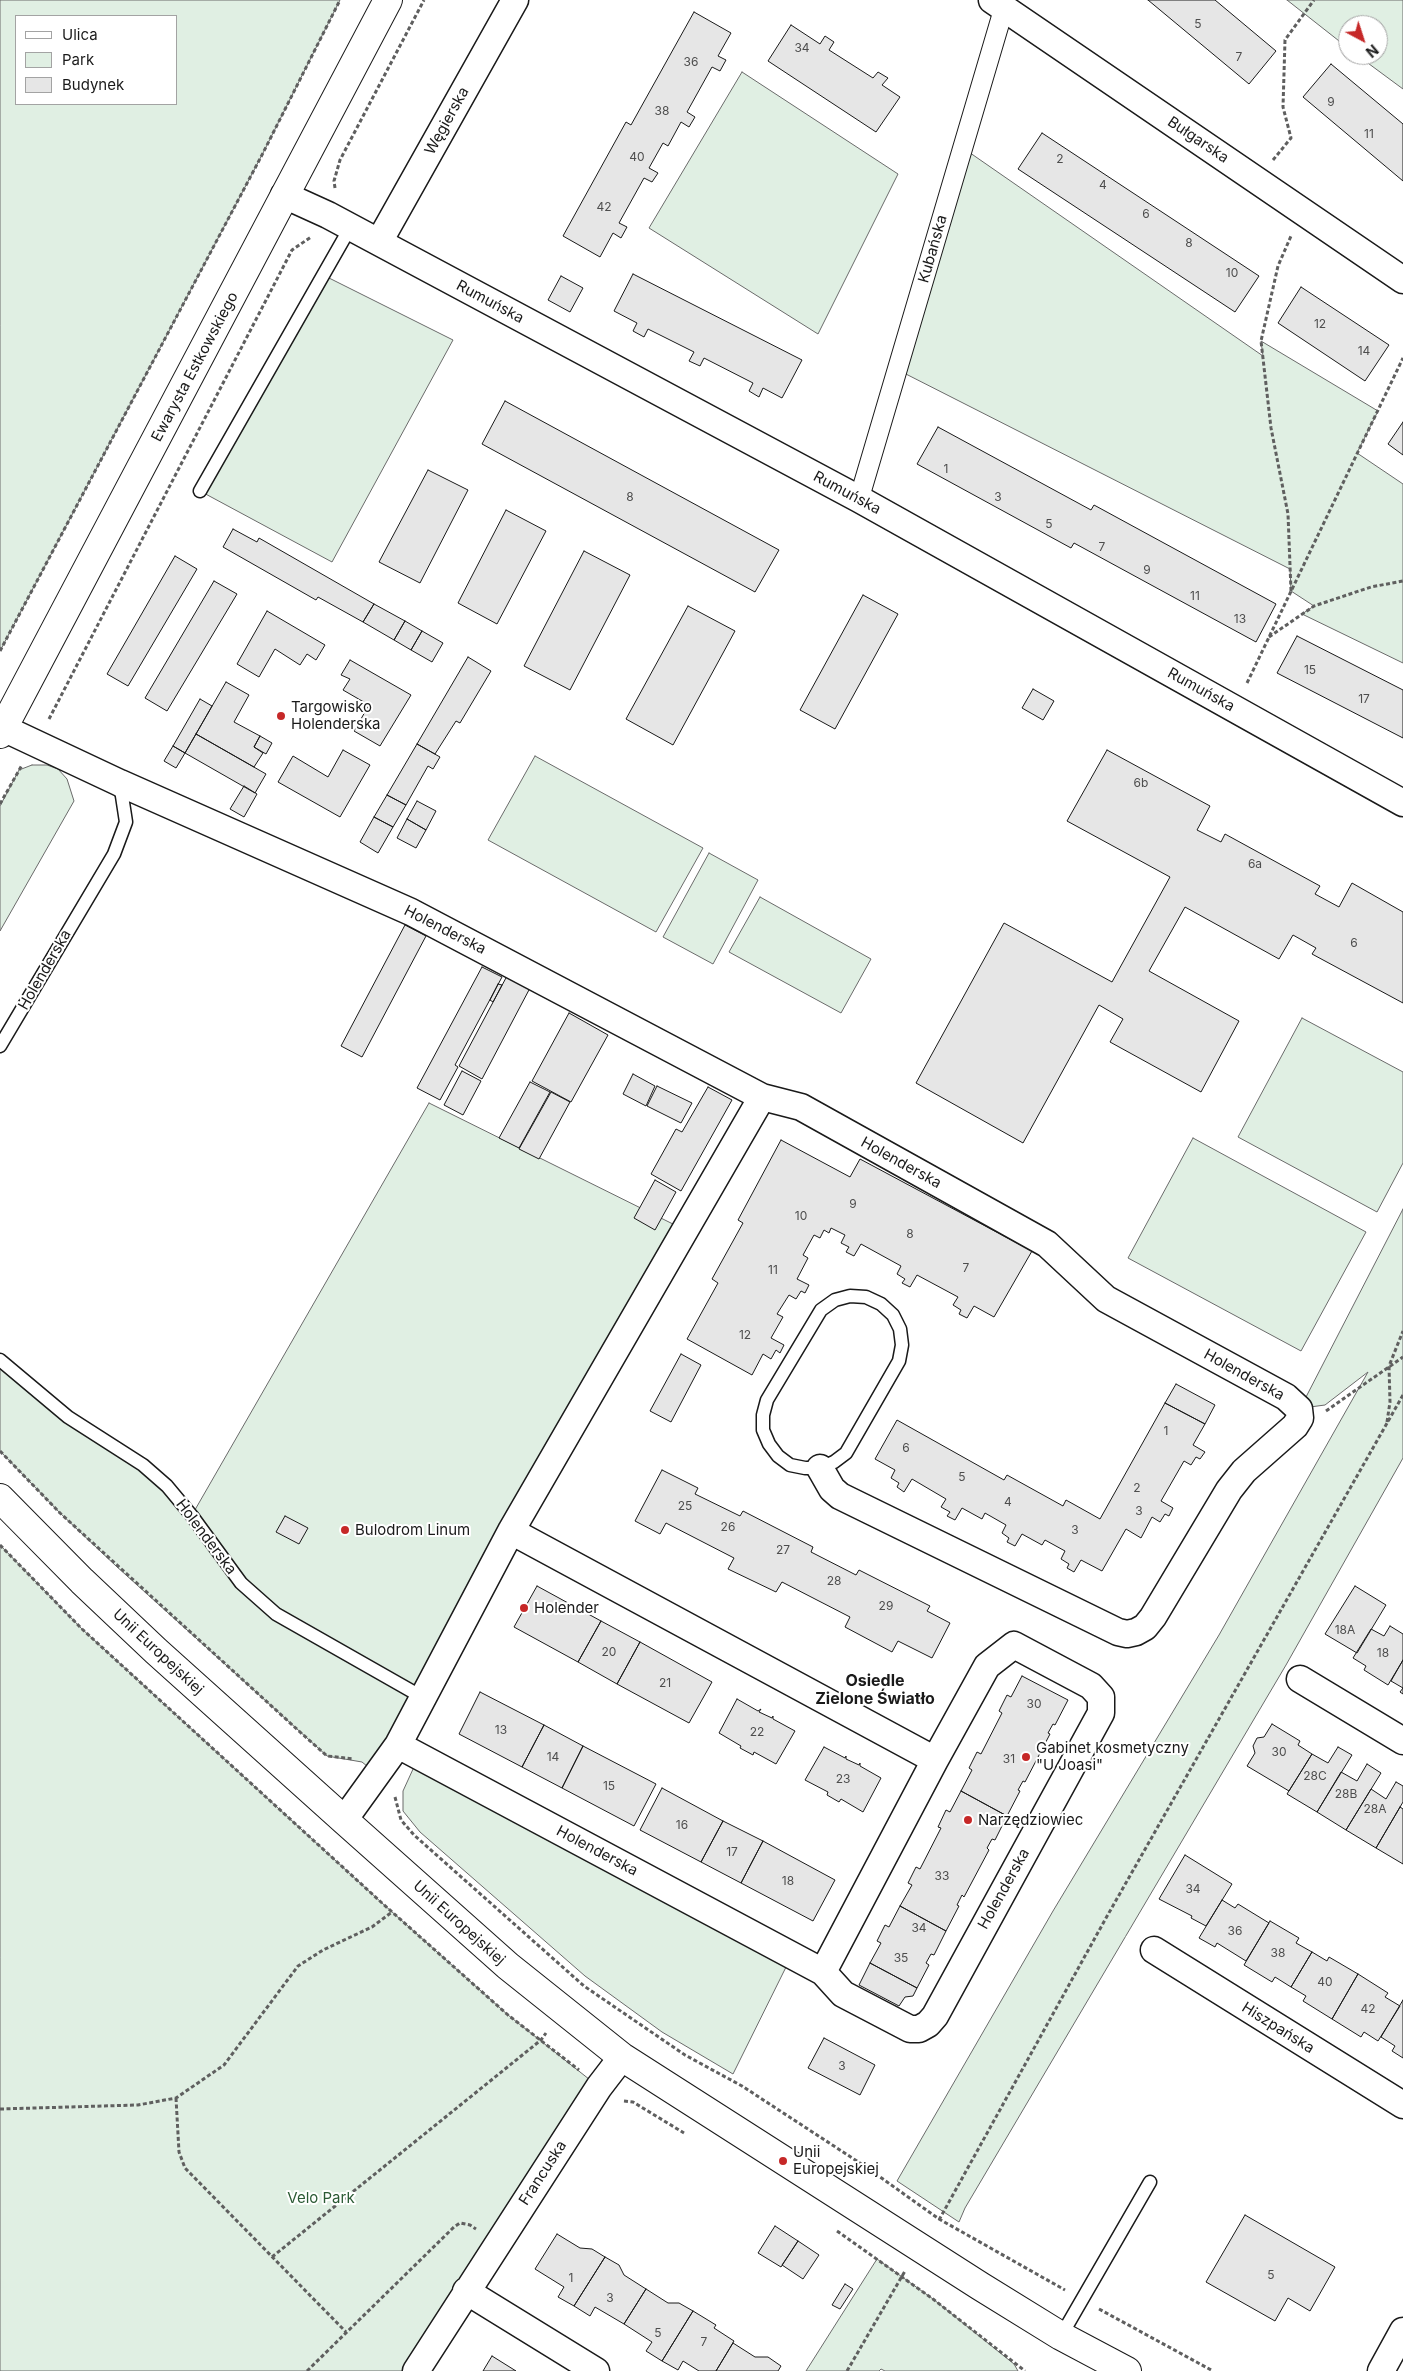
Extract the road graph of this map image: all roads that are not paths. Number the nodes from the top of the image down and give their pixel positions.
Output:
1 (388, 0) edge
2 (515, 0) edge
3 (1001, 3) edge
4 (284, 195) junction
5 (339, 221) junction
6 (379, 242) junction
7 (1403, 280) edge
8 (200, 491) dead end
9 (859, 499) junction
10 (2, 731) edge
11 (120, 782) junction
12 (1403, 803) edge
13 (0, 1046) edge
14 (762, 1097) junction
15 (0, 1360) edge
16 (820, 1468) junction
17 (0, 1498) edge
18 (511, 1531) junction
19 (1300, 1679) dead end
20 (422, 1698) junction
21 (1403, 1741) edge
22 (398, 1745) junction
23 (935, 1760) junction
24 (344, 1820) junction
25 (1154, 1950) dead end
26 (823, 1972) junction
27 (622, 2057) junction
28 (1403, 2105) edge
29 (1150, 2182) dead end
30 (466, 2291) junction
31 (1403, 2331) edge
32 (1061, 2336) junction
33 (416, 2371) edge
34 (596, 2371) edge
35 (1127, 2371) edge
36 (1380, 2371) edge

1 - 4 main road, Ewarysta Estkowskiego
2 - 6 street, Węgierska
3 - 7 street, Bułgarska
3 - 9 street, Kubańska
4 - 5 street, Rumuńska
4 - 10 main road, Ewarysta Estkowskiego
5 - 6 street, Rumuńska
5 - 8 lane
6 - 9 street, Rumuńska
9 - 12 street, Rumuńska
10 - 11 street, Holenderska
11 - 13 lane, Holenderska
11 - 14 street, Holenderska
14 - 16 street, Holenderska
14 - 18 street
15 - 20 lane, Holenderska
16 - 16 lane
17 - 24 main road, Unii Europejskiej
18 - 20 street
18 - 23 street
19 - 21 street
20 - 22 street
22 - 24 street
22 - 26 street, Holenderska
23 - 26 street, Holenderska
23 - 26 street, Holenderska
24 - 27 main road, Unii Europejskiej
25 - 28 street, Hiszpańska
27 - 30 street, Francuska
27 - 32 main road, Unii Europejskiej
29 - 32 lane
30 - 33 street, Francuska
30 - 34 street
31 - 36 street
32 - 35 main road, Unii Europejskiej

